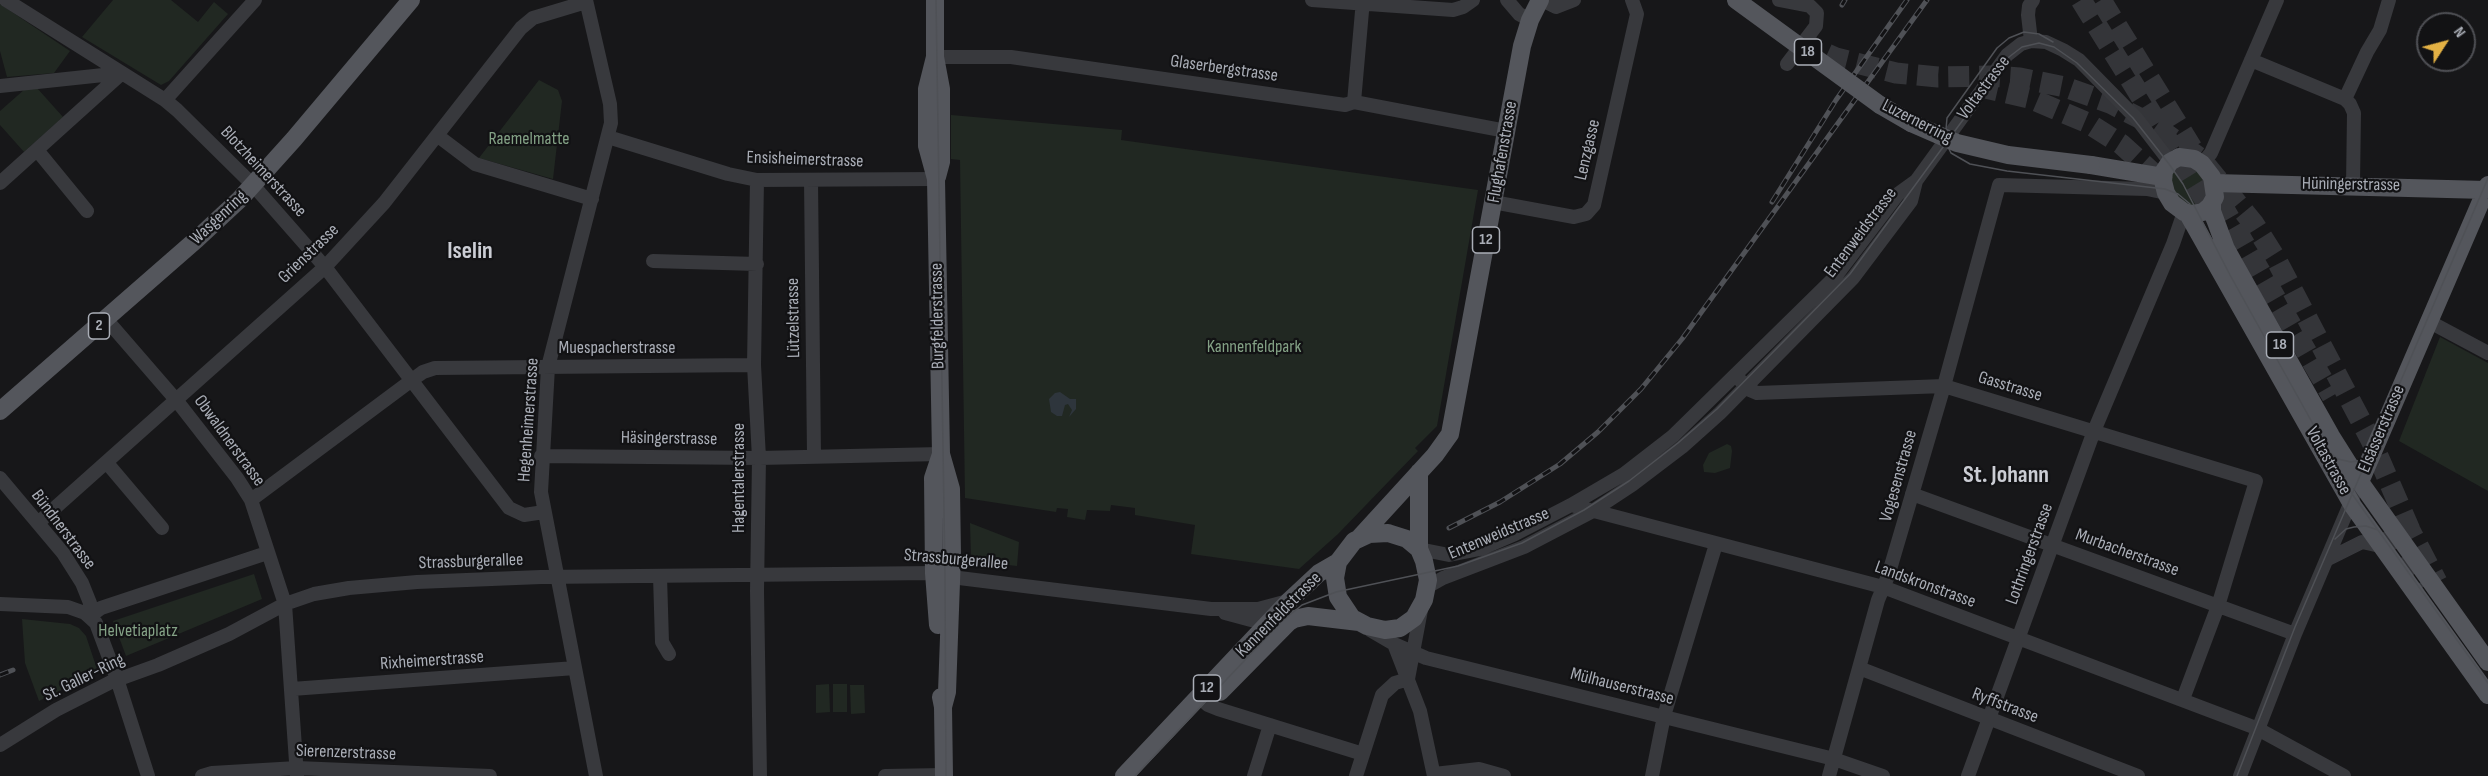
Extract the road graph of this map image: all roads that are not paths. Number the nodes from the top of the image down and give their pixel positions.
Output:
1 (6, 0) edge
2 (255, 0) edge
3 (411, 0) edge
4 (935, 0) edge
5 (1312, 0) edge
6 (1473, 0) edge
7 (1507, 0) edge
8 (1541, 0) edge
9 (1574, 0) edge
10 (1632, 0) edge
11 (1736, 0) edge
12 (1779, 0) edge
13 (2033, 0) edge
14 (2277, 0) edge
15 (2389, 0) edge
16 (586, 1) edge
17 (1363, 2) edge
18 (1530, 20) junction
19 (2031, 41) junction
20 (935, 57) junction
21 (2251, 60) junction
22 (1787, 64) dead end
23 (122, 73) junction
24 (0, 86) edge
25 (2345, 99) junction
26 (165, 100) junction
27 (1354, 102) junction
28 (1506, 131) junction
29 (438, 136) junction
30 (608, 137) junction
31 (37, 150) junction
32 (2202, 164) junction
33 (2167, 177) junction
34 (936, 179) junction
35 (757, 180) junction
36 (811, 180) junction
37 (1916, 182) junction
38 (0, 183) edge
39 (2214, 183) junction
40 (253, 185) junction
41 (2353, 185) junction
42 (2487, 189) edge
43 (592, 199) junction
44 (1493, 202) junction
45 (2212, 204) junction
46 (87, 211) dead end
47 (2186, 213) junction
48 (653, 261) dead end
49 (757, 264) junction
50 (325, 267) junction
51 (106, 319) junction
52 (2428, 321) junction
53 (2488, 353) edge
54 (754, 365) junction
55 (548, 367) junction
56 (1736, 376) junction
57 (412, 380) junction
58 (1746, 386) junction
59 (1944, 386) junction
60 (177, 401) junction
61 (0, 411) edge
62 (2094, 431) junction
63 (941, 454) junction
64 (541, 456) junction
65 (814, 456) junction
66 (759, 458) junction
67 (107, 463) junction
68 (1419, 472) junction
69 (0, 478) edge
70 (2360, 482) junction
71 (1912, 494) junction
72 (251, 500) junction
73 (2351, 503) junction
74 (1571, 506) junction
75 (544, 512) junction
76 (1591, 512) junction
77 (38, 523) junction
78 (162, 528) dead end
79 (1360, 537) junction
80 (1716, 544) junction
81 (2053, 545) junction
82 (2380, 546) junction
83 (1419, 549) junction
84 (267, 553) junction
85 (2328, 559) junction
86 (1338, 561) junction
87 (757, 575) junction
88 (943, 575) junction
89 (660, 576) junction
90 (557, 577) junction
91 (1427, 587) junction
92 (1883, 587) junction
93 (1290, 600) junction
94 (0, 604) edge
95 (285, 604) junction
96 (2218, 606) junction
97 (1211, 609) junction
98 (1421, 610) junction
99 (90, 616) junction
100 (1268, 622) junction
101 (1289, 622) junction
102 (1359, 622) junction
103 (2295, 634) junction
104 (2018, 638) junction
105 (1394, 644) junction
106 (1414, 653) junction
107 (669, 654) dead end
108 (2488, 662) edge
109 (575, 668) junction
110 (1859, 668) junction
111 (117, 679) junction
112 (1408, 679) junction
113 (292, 689) junction
114 (2488, 695) edge
115 (2182, 699) junction
116 (1203, 701) junction
117 (1664, 716) junction
118 (1989, 720) junction
119 (1270, 725) junction
120 (2258, 729) junction
121 (0, 745) edge
122 (1363, 754) junction
123 (1834, 759) junction
124 (297, 772) edge
125 (1434, 775) edge
126 (148, 776) edge
127 (202, 776) edge
128 (490, 776) edge
129 (596, 776) edge
130 (760, 776) edge
131 (885, 776) edge
132 (944, 776) edge
133 (1124, 776) edge
134 (1141, 776) edge
135 (1254, 776) edge
136 (1356, 776) edge
137 (1504, 776) edge
138 (1652, 776) edge
139 (1829, 776) edge
140 (1883, 776) edge
141 (1968, 776) edge
142 (2138, 776) edge
143 (2240, 776) edge
144 (2344, 776) edge

1 - 23 street, Blotzheimerstrasse
2 - 26 street
3 - 40 main road, Wasgenring / 2
4 - 20 main road, Burgfelderstrasse
5 - 17 street
6 - 17 street
7 - 18 street
8 - 9 street
8 - 18 main road, Flughafenstrasse / 12
10 - 44 street, Lenzgasse
11 - 33 main road, Luzernerring / 18, bridge
12 - 22 street
13 - 19 street
14 - 21 street
15 - 25 street
16 - 29 street, Grienstrasse
16 - 30 street, Hegenheimerstrasse
17 - 27 street
18 - 28 main road, Flughafenstrasse / 12
19 - 33 street
19 - 37 street, Voltastrasse
20 - 27 street, Glaserbergstrasse
20 - 34 main road, Burgfelderstrasse
21 - 25 street
21 - 32 street
23 - 24 street
23 - 26 street, Blotzheimerstrasse
23 - 31 street
25 - 41 street
26 - 40 street, Blotzheimerstrasse
27 - 28 street, Glaserbergstrasse
28 - 44 main road, Flughafenstrasse / 12
29 - 43 street
29 - 50 street, Grienstrasse
30 - 35 street, Ensisheimerstrasse
30 - 43 street, Hegenheimerstrasse
31 - 38 street
31 - 46 street
32 - 33 main road, 18
32 - 39 main road
33 - 47 main road, 18
33 - 59 street, Vogesenstrasse
34 - 36 street, Ensisheimerstrasse
34 - 63 main road, Burgfelderstrasse
35 - 36 street, Ensisheimerstrasse
35 - 49 street, Hagentalerstrasse
36 - 65 street, Lützelstrasse
37 - 56 street, Entenweidstrasse
37 - 58 street, Entenweidstrasse
39 - 41 main road, Hüningerstrasse
39 - 45 main road, 18
40 - 50 street, Blotzheimerstrasse
40 - 51 main road, Wasgenring / 2
41 - 42 main road, Hüningerstrasse
42 - 52 main road, Elsässerstrasse
43 - 55 street, Hegenheimerstrasse
44 - 68 main road, Flughafenstrasse / 12
45 - 47 main road
45 - 70 main road, Voltastrasse / 18
47 - 62 street, Lothringerstrasse
47 - 73 main road, Voltastrasse / 18
48 - 49 street
49 - 54 street, Hagentalerstrasse
50 - 57 street, Blotzheimerstrasse
50 - 60 street, Grienstrasse
51 - 60 street, Obwaldnerstrasse
51 - 61 main road, Wasgenring / 2
52 - 53 street
52 - 70 main road, Elsässerstrasse
54 - 55 street, Muespacherstrasse
54 - 66 street, Hagentalerstrasse
55 - 57 street, Muespacherstrasse
55 - 64 street, Hegenheimerstrasse
56 - 58 street
56 - 74 street, Entenweidstrasse
57 - 72 street, Muespacherstrasse
57 - 75 street, Blotzheimerstrasse
58 - 59 street, Gasstrasse
58 - 76 street, Entenweidstrasse
59 - 62 street, Gasstrasse
59 - 71 street, Vogesenstrasse
60 - 67 street, Grienstrasse
60 - 72 street, Obwaldnerstrasse
62 - 81 street, Lothringerstrasse
62 - 96 street, Gasstrasse
63 - 65 street, Häsingerstrasse
63 - 88 main road, Burgfelderstrasse
64 - 66 street, Häsingerstrasse
64 - 75 street, Hegenheimerstrasse
65 - 66 street, Häsingerstrasse
66 - 87 street, Hagentalerstrasse
67 - 77 street, Grienstrasse
67 - 78 street
68 - 79 main road, Flughafenstrasse / 12
68 - 83 main road
69 - 77 street, Bündnerstrasse
70 - 73 street, Elsässerstrasse
70 - 108 main road, Voltastrasse / 18
71 - 81 street, Murbacherstrasse
71 - 92 street, Vogesenstrasse
72 - 84 street, Obwaldnerstrasse
73 - 82 main road, Voltastrasse / 18
73 - 85 street, Elsässerstrasse
74 - 76 street, Landskronstrasse
74 - 83 street, Entenweidstrasse
75 - 90 street, Hegenheimerstrasse
76 - 80 street, Landskronstrasse
76 - 91 street, Entenweidstrasse
77 - 99 street, Bündnerstrasse
79 - 83 main road
79 - 86 main road
80 - 92 street, Landskronstrasse
80 - 117 street
81 - 96 street, Murbacherstrasse
81 - 104 street, Lothringerstrasse
82 - 85 street
82 - 114 main road, Voltastrasse / 18
83 - 91 main road
84 - 95 street, Obwaldnerstrasse
84 - 99 street
85 - 103 street, Elsässerstrasse
86 - 93 main road, Kannenfeldstrasse / 12
86 - 102 main road
87 - 88 street, Strassburgerallee
87 - 89 street, Strassburgerallee
87 - 130 street, Hagentalerstrasse
88 - 97 street, Strassburgerallee
88 - 132 main road, Burgfelderstrasse
89 - 90 street, Strassburgerallee
89 - 107 street
90 - 95 street, Strassburgerallee
90 - 109 street, Hegenheimerstrasse
91 - 98 main road
92 - 104 street, Landskronstrasse
92 - 110 street, Vogesenstrasse
93 - 97 street, Strassburgerallee
93 - 100 main road, Kannenfeldstrasse / 12
94 - 99 street
95 - 111 street, St. Galler-Ring
95 - 113 street, Obwaldnerstrasse
96 - 103 street, Murbacherstrasse
96 - 115 street
97 - 100 street, Strassburgerallee
98 - 102 main road
98 - 106 street
99 - 111 street, Bündnerstrasse
100 - 101 street, Strassburgerallee
100 - 116 main road, Kannenfeldstrasse / 12
101 - 102 main road, Kannenfeldstrasse
101 - 116 main road, Kannenfeldstrasse / 12
102 - 105 street, Mülhauserstrasse
103 - 120 street, Elsässerstrasse
104 - 115 street, Landskronstrasse
104 - 118 street, Lothringerstrasse
105 - 106 street, Mülhauserstrasse
105 - 112 street
106 - 112 street
106 - 117 street, Mülhauserstrasse
109 - 113 street, Rixheimerstrasse
109 - 129 street, Hegenheimerstrasse
110 - 118 street, Ryffstrasse
110 - 123 street, Vogesenstrasse
111 - 121 street, St. Galler-Ring
111 - 126 street, Bündnerstrasse
112 - 122 street
112 - 125 street
113 - 124 street, Obwaldnerstrasse
115 - 120 street, Landskronstrasse
116 - 119 street
116 - 133 main road, Kannenfeldstrasse / 12
116 - 134 main road, Kannenfeldstrasse / 12
117 - 123 street, Mülhauserstrasse
117 - 138 street
118 - 141 street, Lothringerstrasse
118 - 142 street, Ryffstrasse
119 - 122 street
119 - 135 street
120 - 143 street, Elsässerstrasse
120 - 144 street, Landskronstrasse
122 - 136 street
123 - 139 street, Vogesenstrasse
123 - 140 street, Mülhauserstrasse
124 - 127 street, Sierenzerstrasse
124 - 128 street, Sierenzerstrasse
125 - 137 street
131 - 132 street

